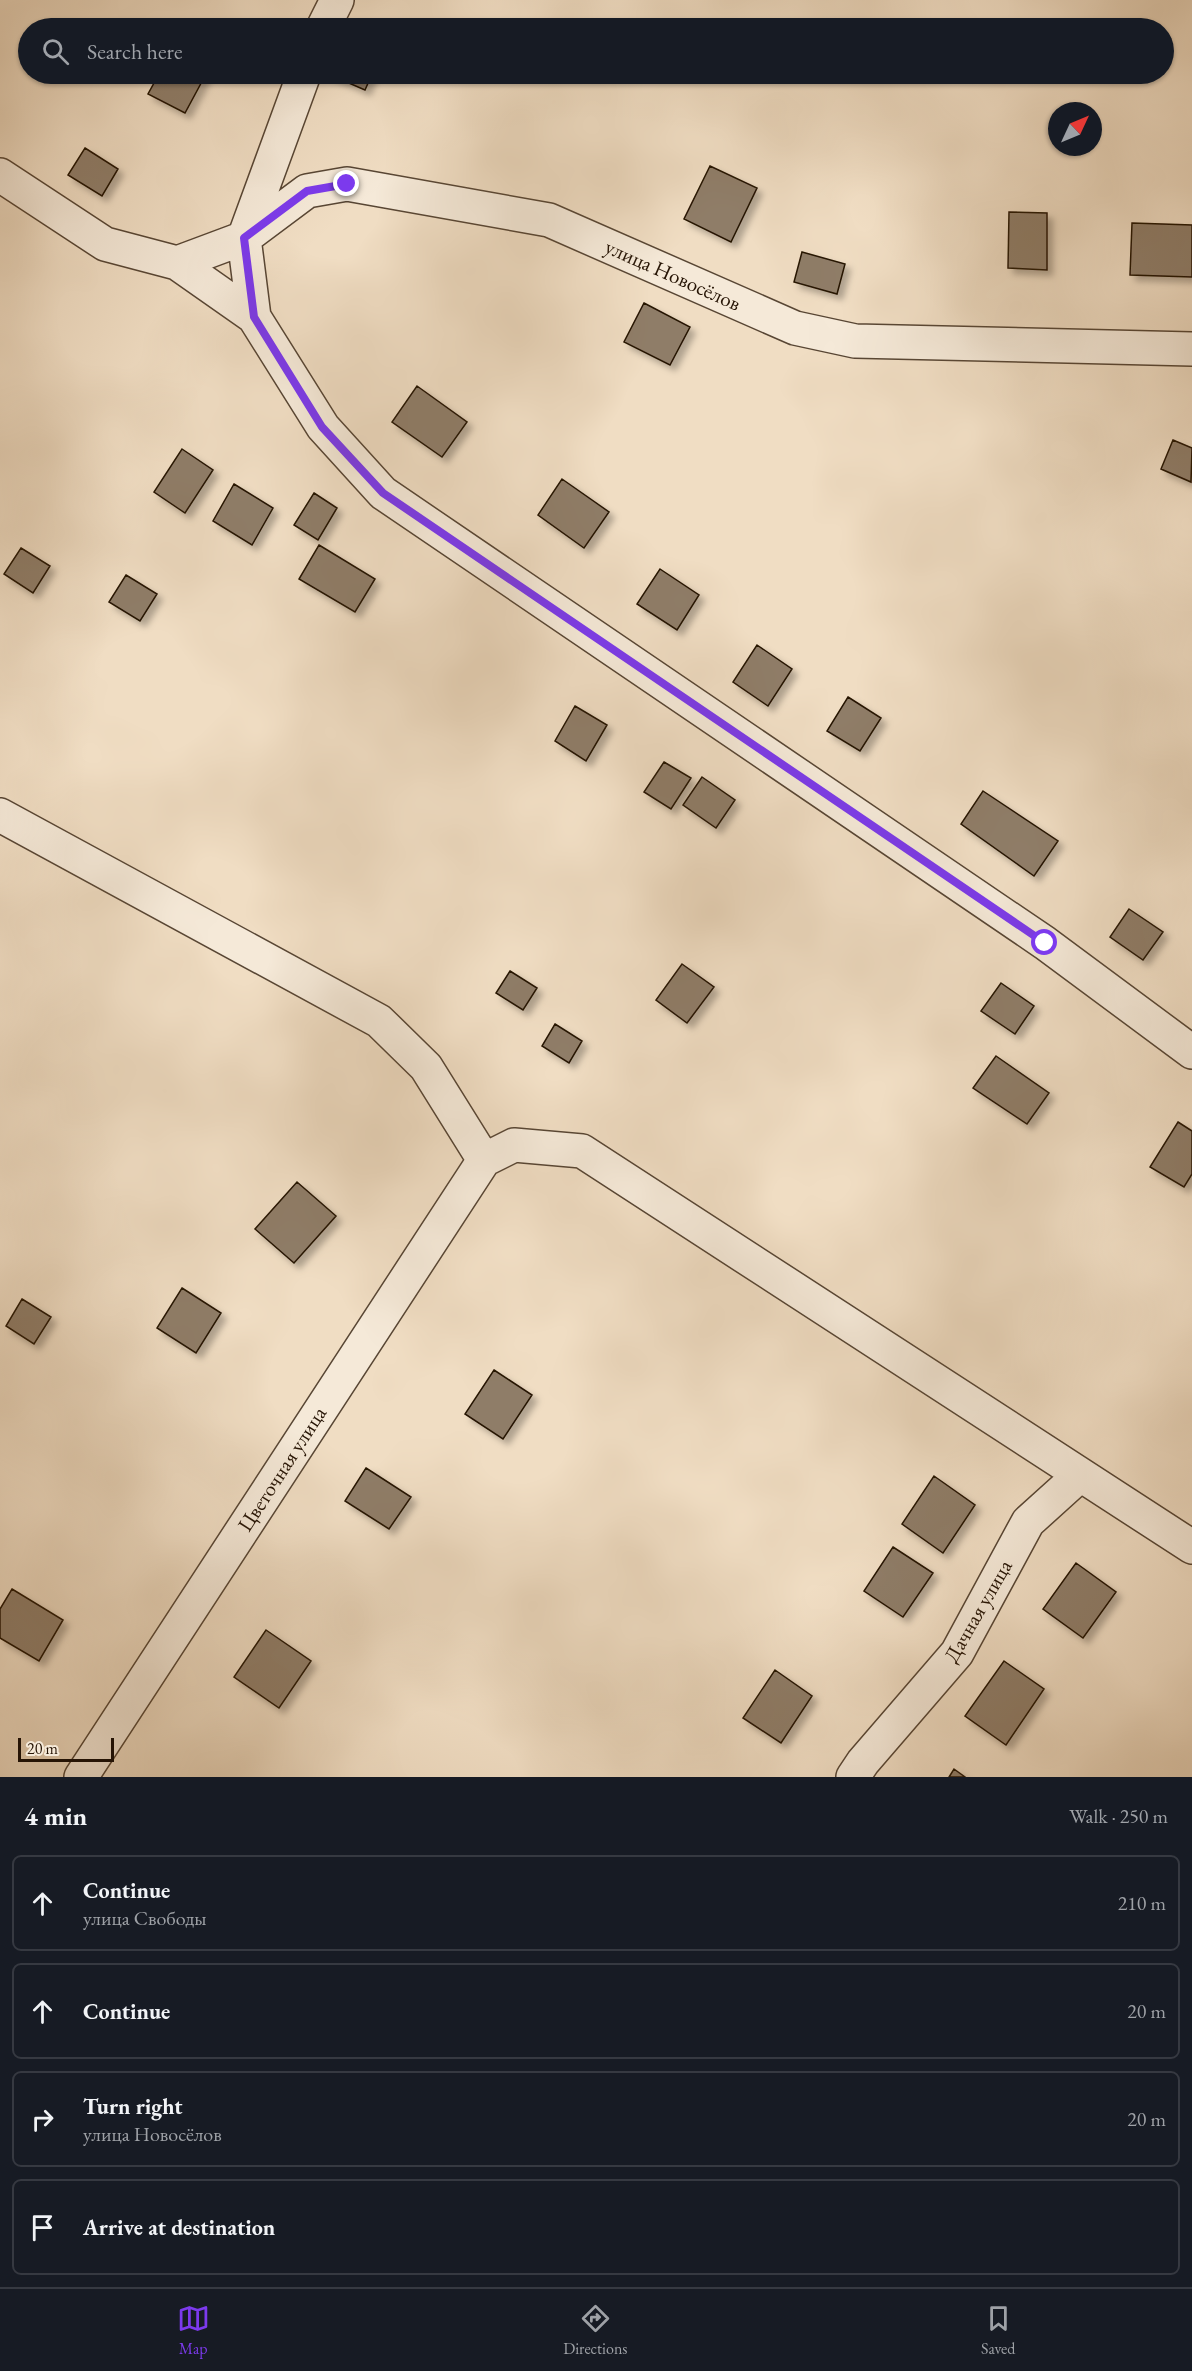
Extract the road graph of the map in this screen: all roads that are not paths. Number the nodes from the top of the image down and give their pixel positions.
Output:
1 (336, 0) edge
2 (328, 18) edge
3 (300, 84) edge
4 (0, 175) edge
5 (244, 238) junction
6 (177, 263) junction
7 (254, 317) junction
8 (1192, 349) edge
9 (0, 815) edge
10 (1192, 1052) edge
11 (484, 1160) junction
12 (1080, 1475) junction
13 (1192, 1547) edge
14 (81, 1777) edge
15 (853, 1777) edge

1 - 2 street
3 - 5 street
4 - 6 street
5 - 6 street, улица Новосёлов
5 - 7 street
5 - 8 street, улица Новосёлов
6 - 7 street
7 - 10 street
9 - 11 street
11 - 12 street
11 - 14 street, Цветочная улица
12 - 13 street
12 - 15 street, Дачная улица

